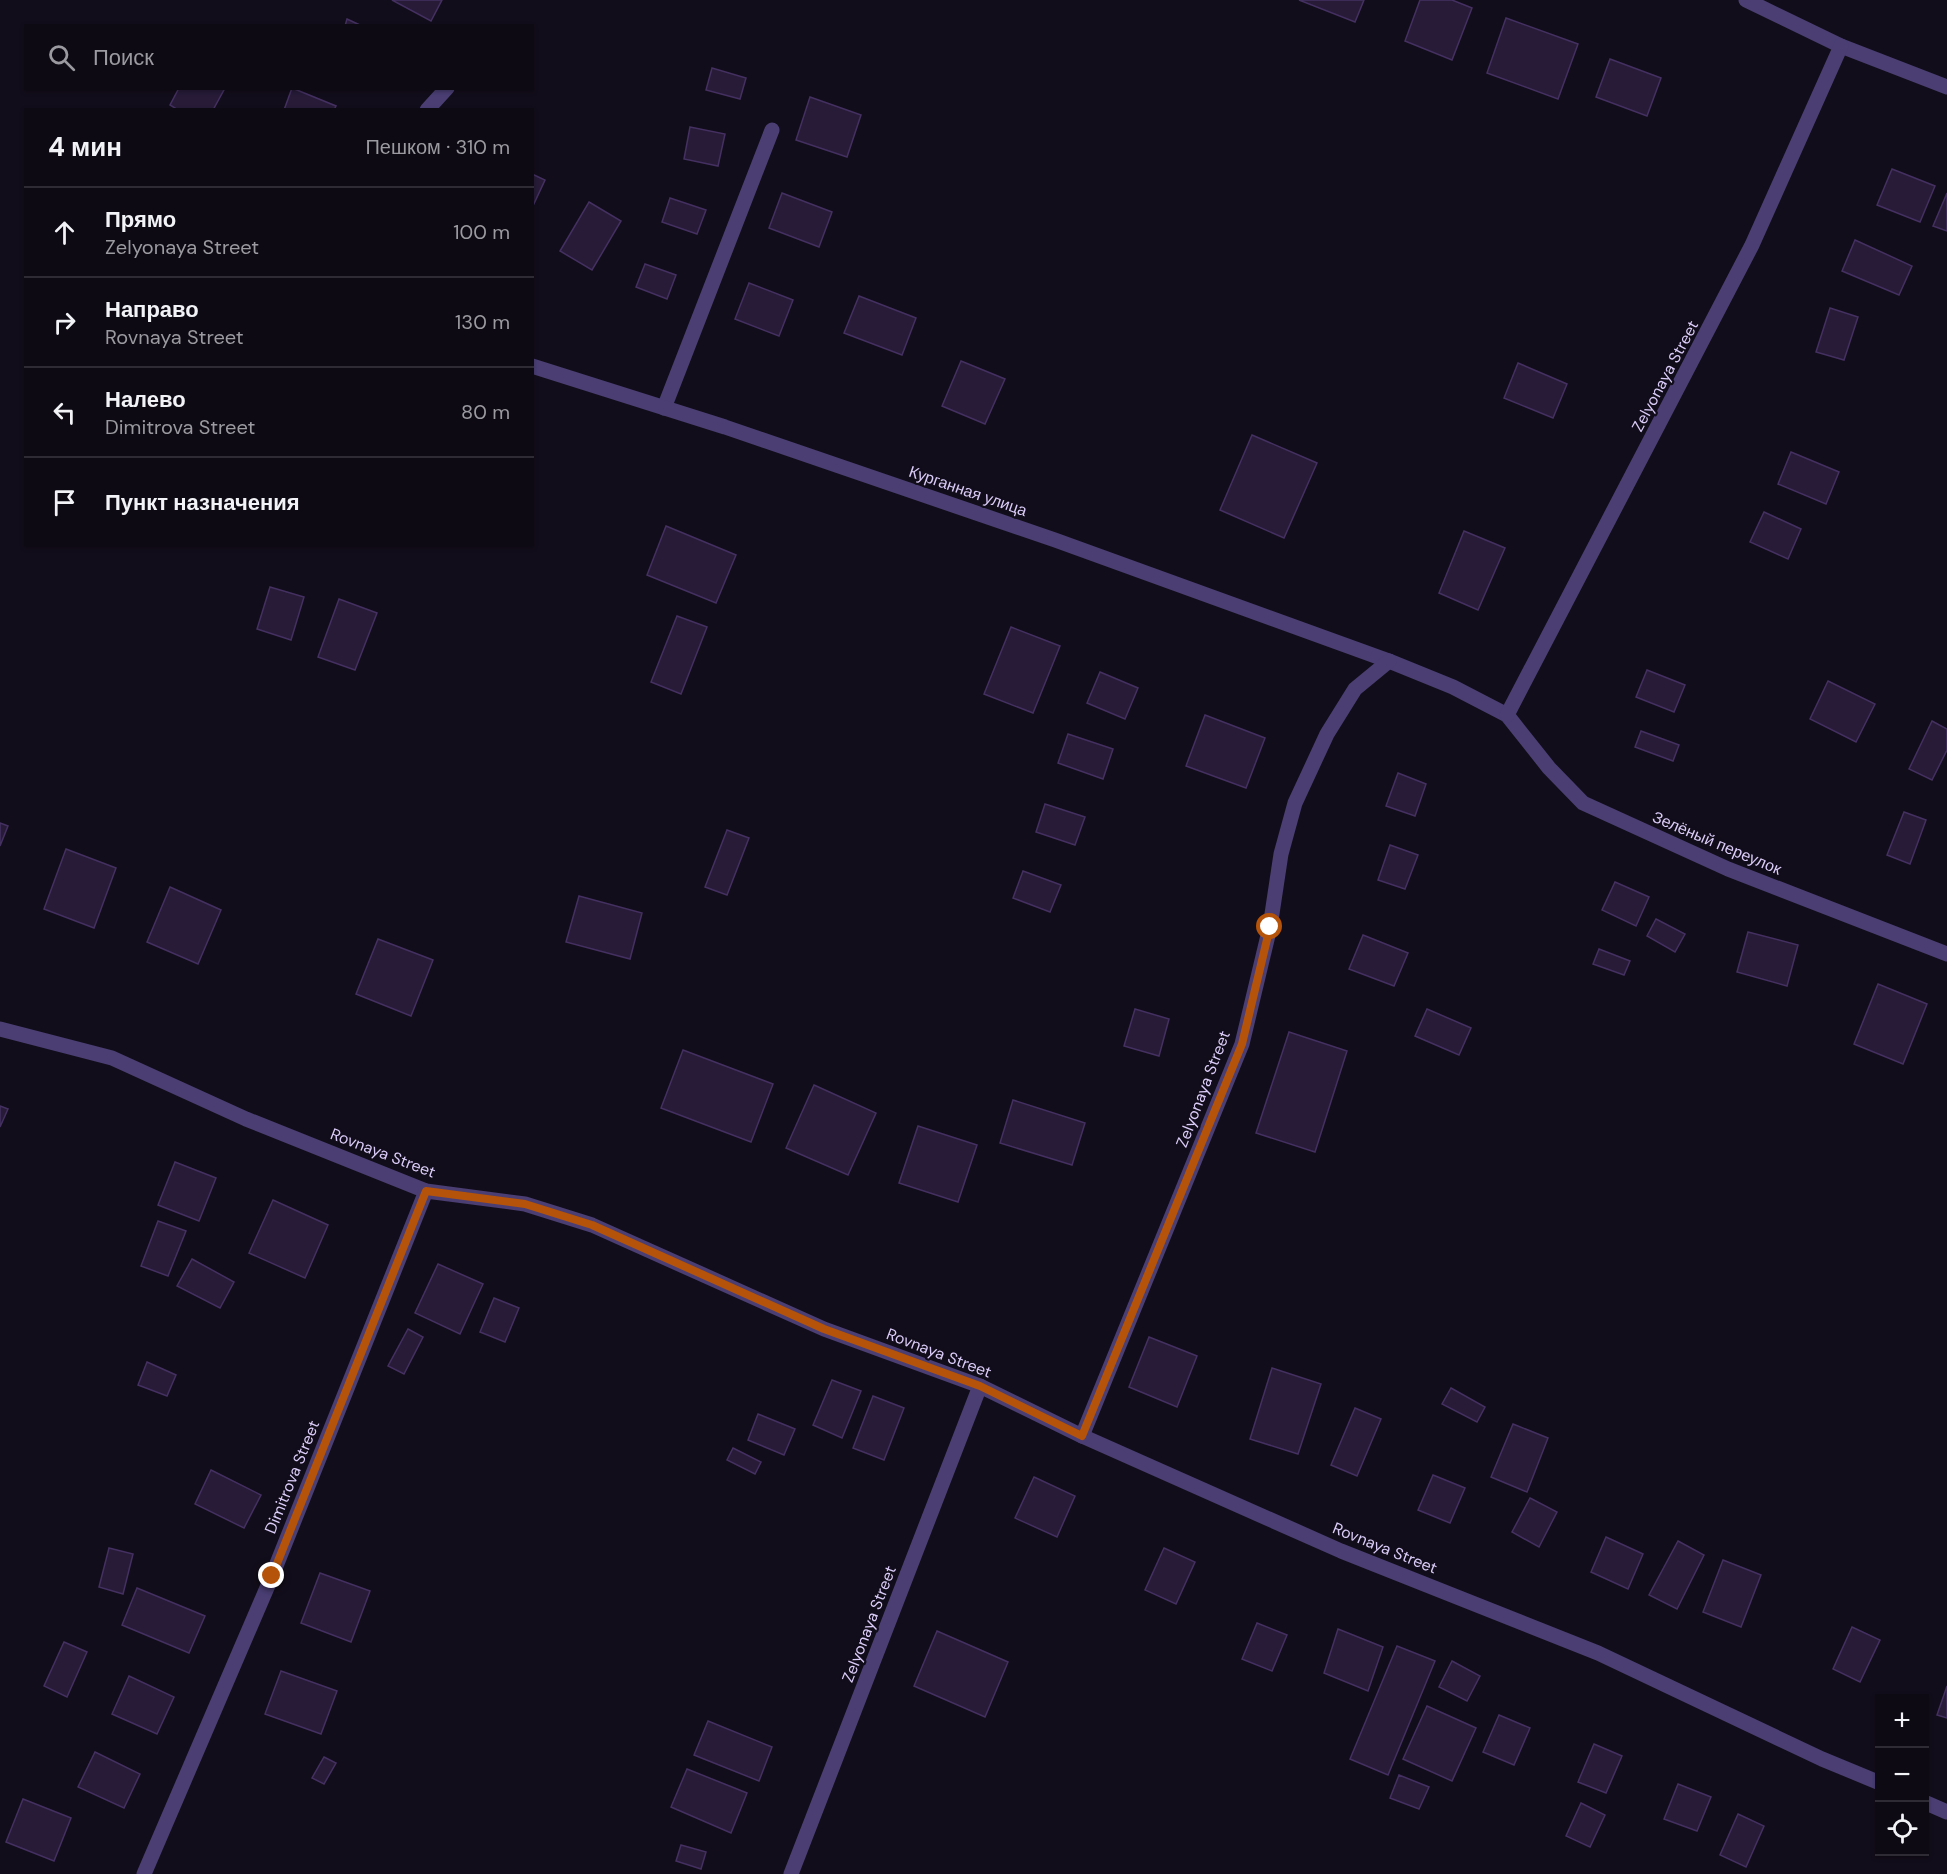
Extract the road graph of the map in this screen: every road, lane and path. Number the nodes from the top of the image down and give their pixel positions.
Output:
1 (1746, 0) edge
2 (1841, 46) junction
3 (1947, 87) edge
4 (445, 90) edge
5 (430, 108) edge
6 (772, 130) dead end
7 (534, 367) edge
8 (664, 408) junction
9 (1389, 661) junction
10 (1507, 715) junction
11 (1947, 954) edge
12 (0, 1029) edge
13 (426, 1191) junction
14 (980, 1386) junction
15 (1082, 1436) junction
16 (1875, 1781) edge
17 (1929, 1804) edge
18 (1947, 1812) edge
19 (144, 1874) edge
20 (791, 1874) edge

1 - 2 street
2 - 3 street
2 - 10 street, Zelyonaya Street
4 - 5 street
6 - 8 street
7 - 8 street, Курганная улица
8 - 9 street, Курганная улица
9 - 10 street, Курганная улица
9 - 15 street, Zelyonaya Street
10 - 11 street, Зелёный переулок
12 - 13 street, Rovnaya Street
13 - 14 street, Rovnaya Street
13 - 19 street, Dimitrova Street
14 - 15 street, Rovnaya Street
14 - 20 street, Zelyonaya Street
15 - 16 street, Rovnaya Street
17 - 18 street

